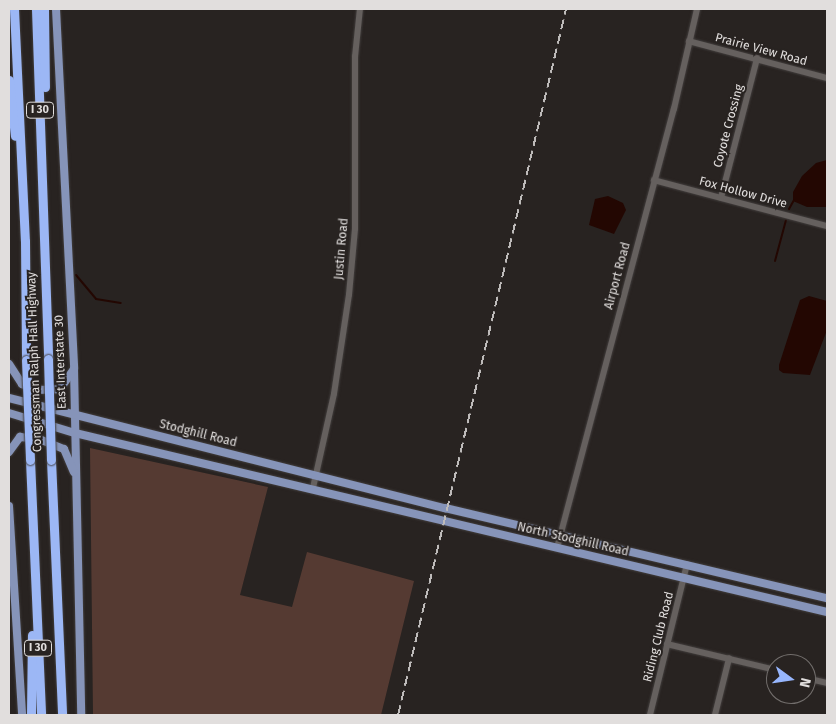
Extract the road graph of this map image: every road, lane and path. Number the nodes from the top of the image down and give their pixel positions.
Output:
1 (14, 9) edge
2 (36, 9) edge
3 (44, 9) edge
4 (56, 9) edge
5 (360, 9) edge
6 (697, 9) edge
7 (689, 41) junction
8 (757, 59) junction
9 (827, 78) edge
10 (9, 80) edge
11 (22, 176) junction
12 (654, 180) junction
13 (721, 198) junction
14 (43, 212) junction
15 (827, 226) edge
16 (9, 364) edge
17 (74, 369) junction
18 (9, 398) edge
19 (9, 413) edge
20 (74, 415) junction
21 (75, 433) junction
22 (9, 452) edge
23 (316, 475) junction
24 (76, 479) junction
25 (314, 488) junction
26 (9, 506) edge
27 (560, 536) junction
28 (557, 548) junction
29 (687, 564) junction
30 (684, 578) junction
31 (35, 580) junction
32 (827, 598) edge
33 (56, 609) junction
34 (827, 612) edge
35 (667, 644) junction
36 (729, 659) junction
37 (766, 668) edge
38 (22, 715) edge
39 (31, 715) edge
40 (41, 715) edge
41 (62, 715) edge
42 (68, 715) edge
43 (81, 715) edge
44 (650, 715) edge
45 (715, 715) edge

1 - 11 highway, Congressman Ralph Hall Highway / I 30
2 - 14 highway, Congressman Ralph Hall Highway / I 30
3 - 14 highway
4 - 17 main road, East Interstate 30
5 - 23 street, Justin Road
6 - 7 street, Airport Road
7 - 8 street, Prairie View Road
7 - 12 street, Airport Road
8 - 9 street, Prairie View Road
8 - 13 street, Coyote Crossing
10 - 11 highway
11 - 31 highway, Congressman Ralph Hall Highway / I 30, bridge
12 - 13 street, Fox Hollow Drive
12 - 27 street, Airport Road
13 - 15 street, Fox Hollow Drive
14 - 33 highway, Congressman Ralph Hall Highway / I 30, bridge
16 - 17 main road
17 - 20 main road, East Interstate 30
18 - 20 main road, Stodghill Road
19 - 21 main road, Stodghill Road
20 - 21 main road, East Interstate 30
20 - 23 main road, Stodghill Road
21 - 24 main road, East Interstate 30
21 - 25 main road, Stodghill Road
22 - 24 main road
23 - 25 street, Justin Road
23 - 27 main road, North Stodghill Road
24 - 43 main road, East Interstate 30
25 - 28 main road, North Stodghill Road
26 - 38 main road
27 - 28 street, Airport Road
27 - 29 main road, North Stodghill Road
28 - 30 main road, North Stodghill Road
29 - 30 street, Riding Club Road
29 - 32 main road, North Stodghill Road
30 - 34 main road, North Stodghill Road
30 - 35 street, Riding Club Road
31 - 39 highway
31 - 40 highway, Congressman Ralph Hall Highway / I 30
33 - 41 highway, Congressman Ralph Hall Highway / I 30
33 - 42 highway
35 - 36 street
35 - 44 street, Riding Club Road
36 - 37 street
36 - 45 street

